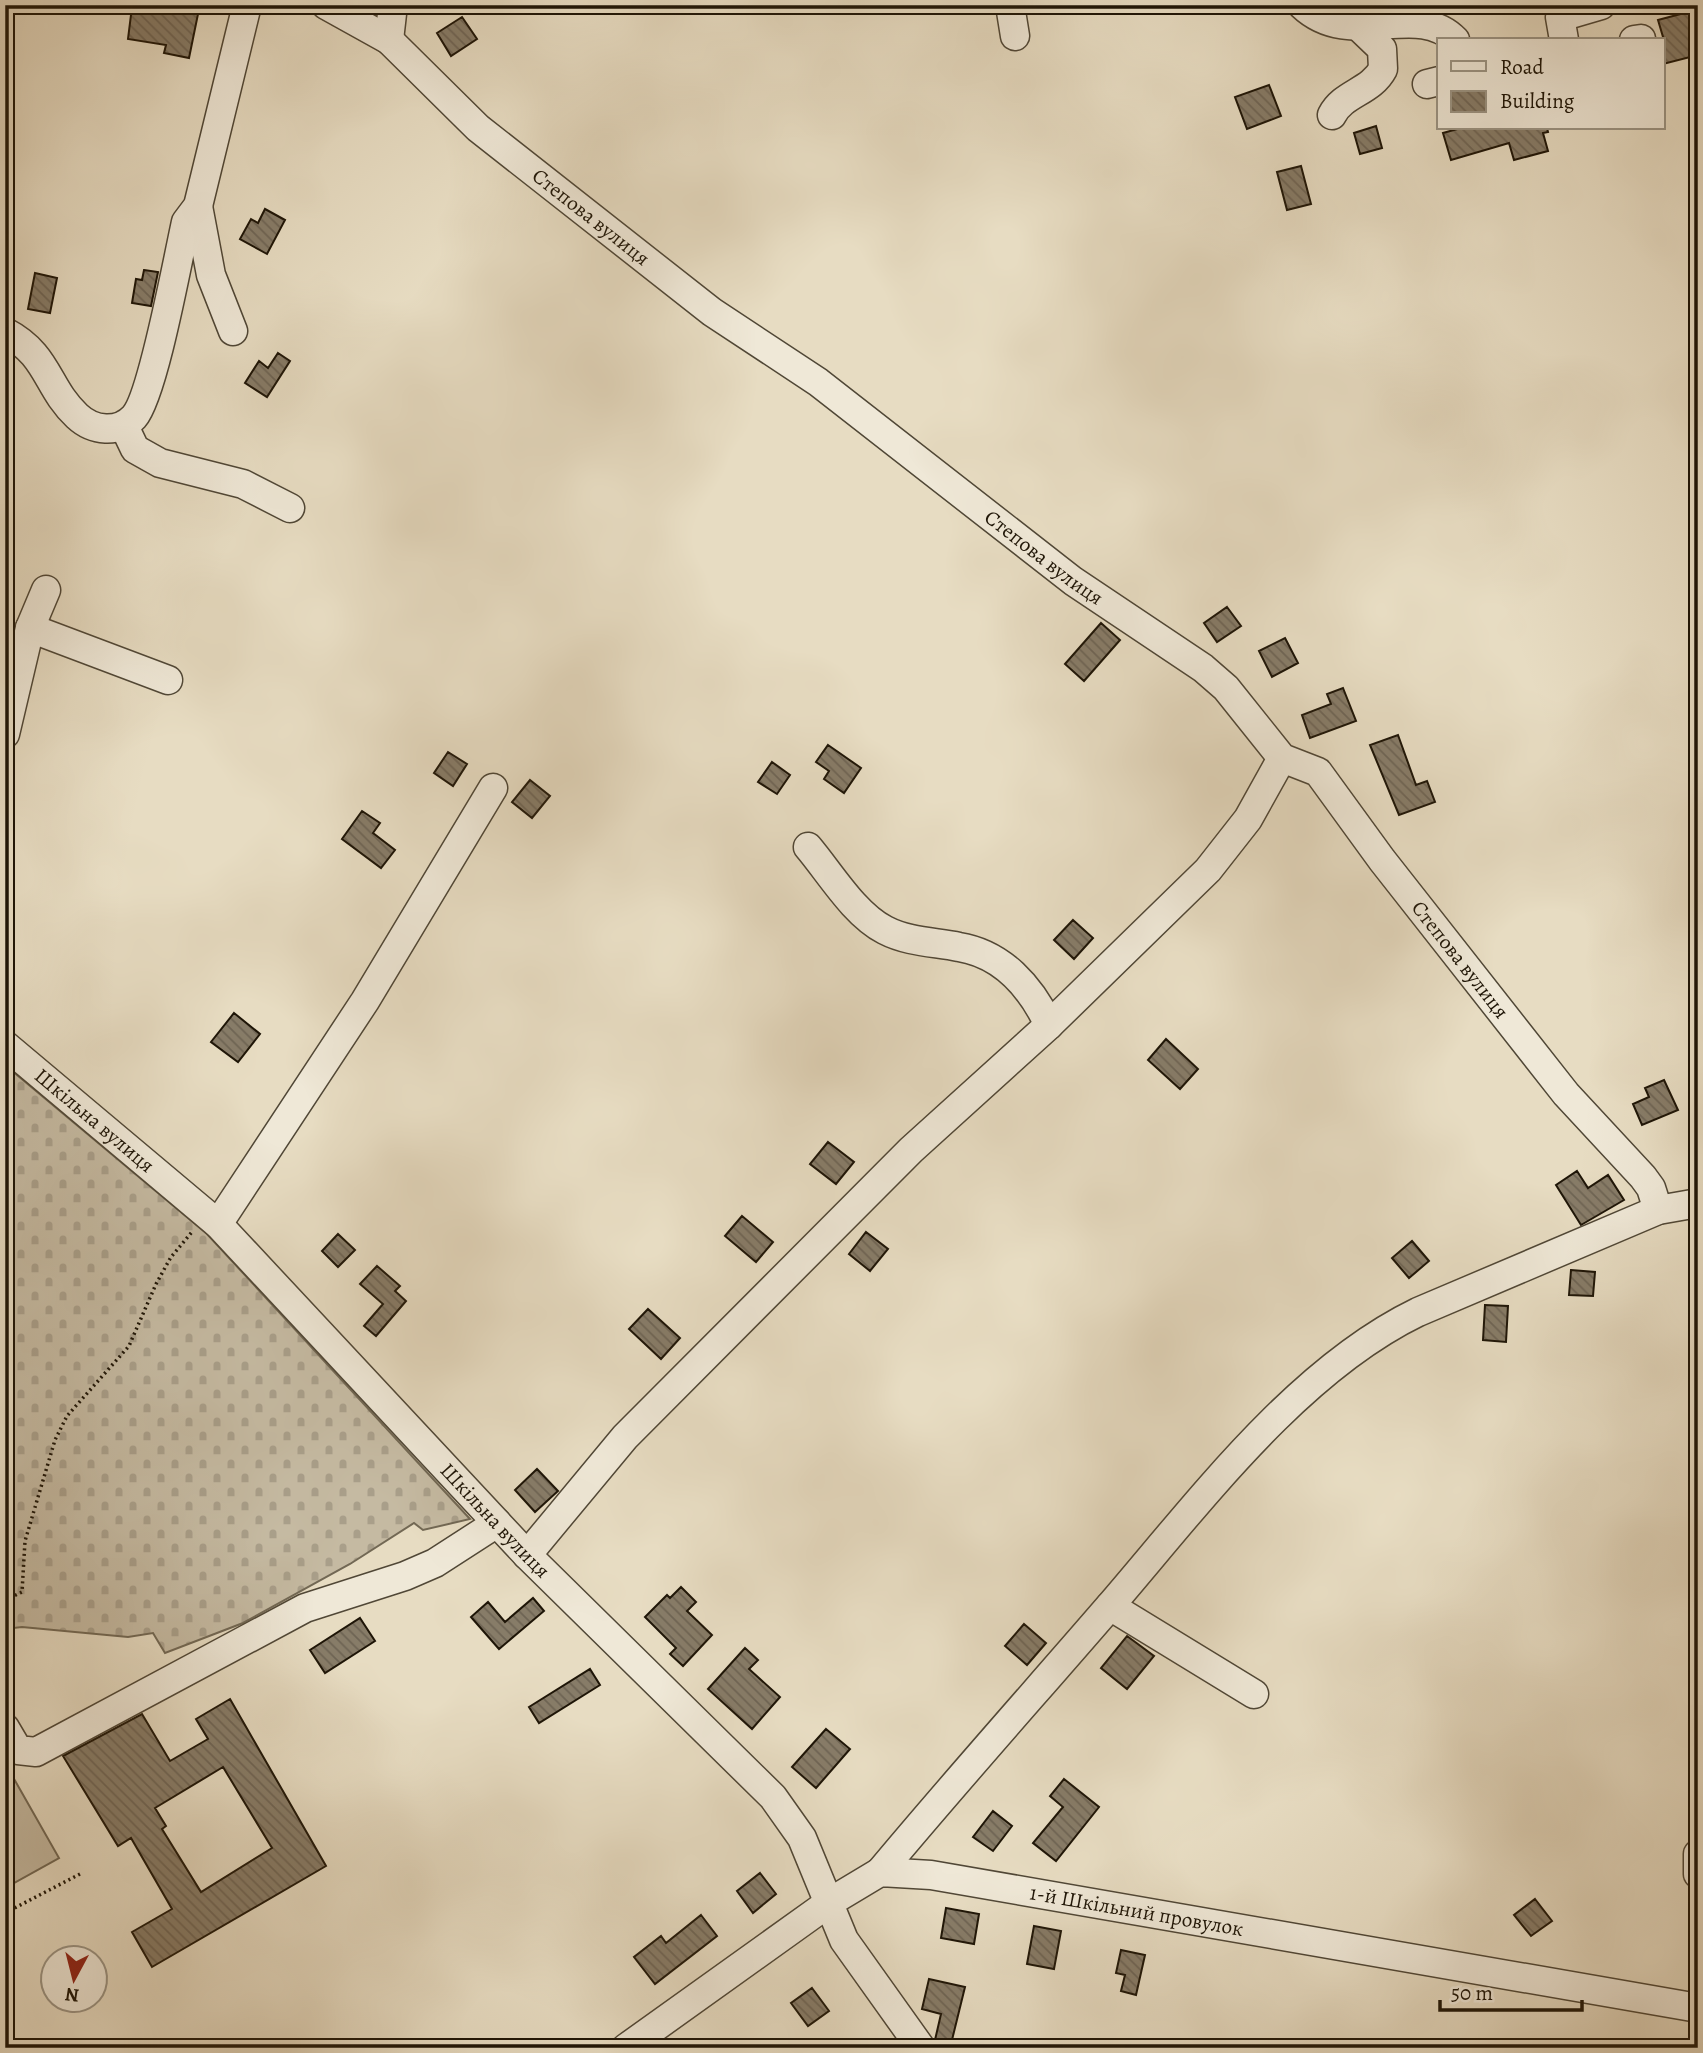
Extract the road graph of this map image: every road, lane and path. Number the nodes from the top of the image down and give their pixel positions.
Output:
1 (247, 5) edge
2 (326, 5) edge
3 (393, 5) edge
4 (1010, 5) edge
5 (1302, 5) edge
6 (1601, 5) edge
7 (1358, 26) junction
8 (1016, 36) dead end
9 (1453, 38) edge
10 (1564, 38) edge
11 (388, 40) junction
12 (1332, 115) dead end
13 (198, 206) junction
14 (233, 331) dead end
15 (5, 332) edge
16 (124, 426) junction
17 (290, 508) dead end
18 (46, 590) dead end
19 (20, 637) edge
20 (168, 680) dead end
21 (5, 734) edge
22 (1282, 758) junction
23 (493, 788) dead end
24 (808, 846) dead end
25 (1049, 1025) junction
26 (5, 1045) edge
27 (1698, 1203) edge
28 (1658, 1210) junction
29 (213, 1219) junction
30 (497, 1523) junction
31 (527, 1555) junction
32 (5, 1600) edge
33 (1110, 1606) junction
34 (1254, 1694) dead end
35 (5, 1728) edge
36 (908, 1838) junction
37 (1698, 1854) edge
38 (880, 1872) junction
39 (80, 1874) dead end
40 (1698, 1874) edge
41 (931, 1875) junction
42 (830, 1902) junction
43 (5, 1913) edge
44 (1698, 2008) edge
45 (626, 2048) edge
46 (921, 2048) edge

1 - 13 street
2 - 11 street, Степова вулиця
3 - 11 street
4 - 8 street
5 - 7 street
6 - 10 street
7 - 9 street
7 - 12 street
11 - 22 street, Степова вулиця
13 - 14 street
13 - 16 street
15 - 16 street
16 - 17 street
18 - 19 street
19 - 20 street
19 - 21 street
22 - 25 street
22 - 28 street, Степова вулиця
23 - 29 street
24 - 25 street
25 - 31 street
26 - 29 street, Шкільна вулиця
27 - 28 street
28 - 33 street
29 - 30 street, Шкільна вулиця
29 - 32 path
30 - 31 street, Шкільна вулиця
30 - 35 street
31 - 42 street, Шкільна вулиця
33 - 34 street
33 - 36 street
36 - 38 street
36 - 41 street
37 - 40 street
38 - 41 street, 1-й Шкільний провулок
38 - 42 street
39 - 43 path
41 - 44 street, 1-й Шкільний провулок
42 - 45 street
42 - 46 street, Шкільна вулиця

